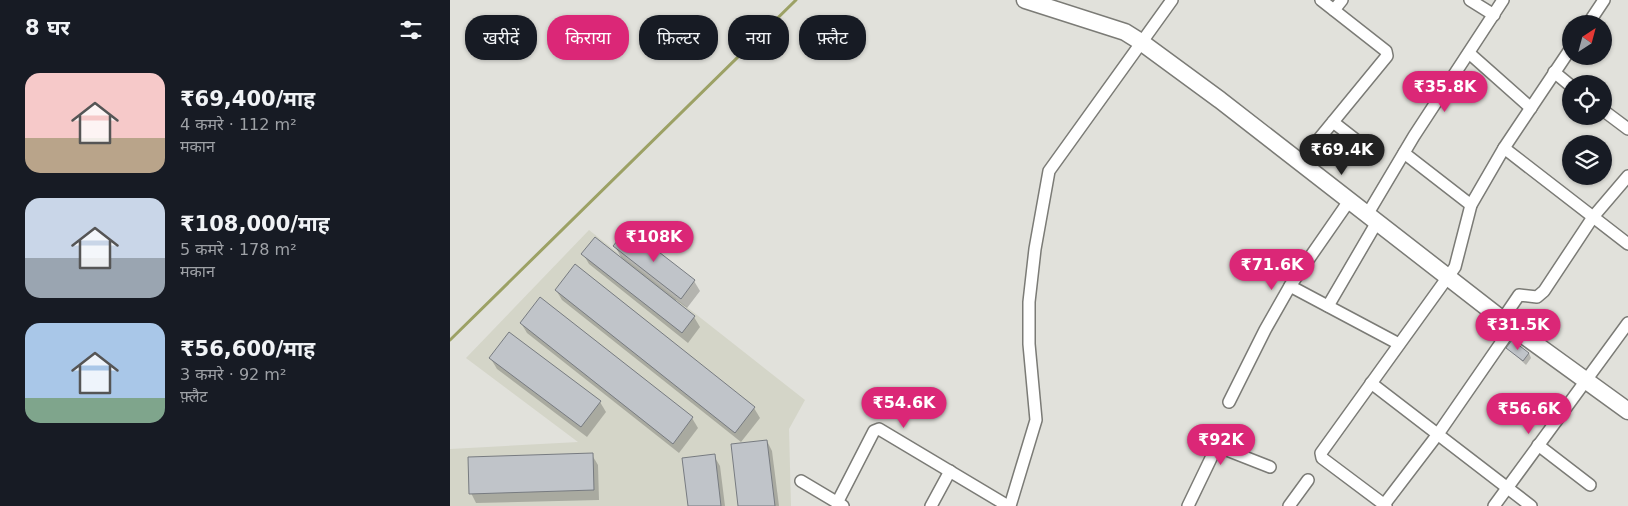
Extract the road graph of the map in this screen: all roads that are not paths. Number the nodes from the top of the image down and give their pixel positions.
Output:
1 (1025, 0) edge
2 (1172, 0) edge
3 (1322, 0) edge
4 (1342, 0) edge
5 (1470, 0) edge
6 (1502, 0) edge
7 (1604, 0) edge
8 (1334, 10) junction
9 (1494, 15) junction
10 (1594, 15) edge
11 (1141, 42) junction
12 (1469, 52) junction
13 (1562, 61) edge
14 (1554, 72) junction
15 (1562, 79) edge
16 (1531, 108) junction
17 (1612, 117) edge
18 (1333, 122) junction
19 (1628, 129) edge
20 (1504, 148) junction
21 (1404, 153) junction
22 (1374, 154) dead end
23 (1300, 162) junction
24 (1628, 176) edge
25 (1349, 201) junction
26 (1472, 205) junction
27 (1593, 217) junction
28 (1372, 219) junction
29 (1628, 244) edge
30 (1448, 277) junction
31 (1290, 286) junction
32 (1328, 306) junction
33 (1628, 323) edge
34 (1507, 324) junction
35 (1399, 344) junction
36 (1585, 380) junction
37 (1371, 383) junction
38 (1229, 402) dead end
39 (1628, 410) edge
40 (1438, 434) junction
41 (1538, 445) junction
42 (1270, 467) dead end
43 (950, 471) junction
44 (1308, 480) dead end
45 (801, 481) dead end
46 (1590, 485) dead end
47 (1508, 487) junction
48 (840, 504) edge
49 (1384, 505) edge
50 (931, 506) edge
51 (1009, 506) edge
52 (1188, 506) edge
53 (1289, 506) edge
54 (1494, 506) edge
55 (1530, 506) edge

1 - 11 street
2 - 11 street
3 - 8 street
4 - 8 street
5 - 9 street
6 - 9 street
7 - 10 street
8 - 18 street
9 - 12 street
11 - 23 street
11 - 51 street
12 - 16 street
12 - 21 street
13 - 14 street
14 - 15 street
14 - 16 street
16 - 20 street
17 - 19 street
18 - 22 street
18 - 23 street
20 - 26 street
20 - 27 street
21 - 26 street
21 - 28 street
23 - 25 street
24 - 27 street
25 - 28 street
25 - 31 street
26 - 30 street
27 - 29 street
27 - 34 street
28 - 30 street
28 - 32 street
30 - 34 street
30 - 35 street
31 - 32 street
31 - 38 street
32 - 35 street
33 - 36 street
34 - 36 street
34 - 40 street
35 - 37 street
36 - 39 street
36 - 41 street
37 - 40 street
37 - 49 street
40 - 47 street
40 - 49 street
41 - 46 street
41 - 47 street
42 - 52 street
43 - 48 street
43 - 50 street
43 - 51 street
44 - 53 street
45 - 48 street
47 - 54 street
47 - 55 street

